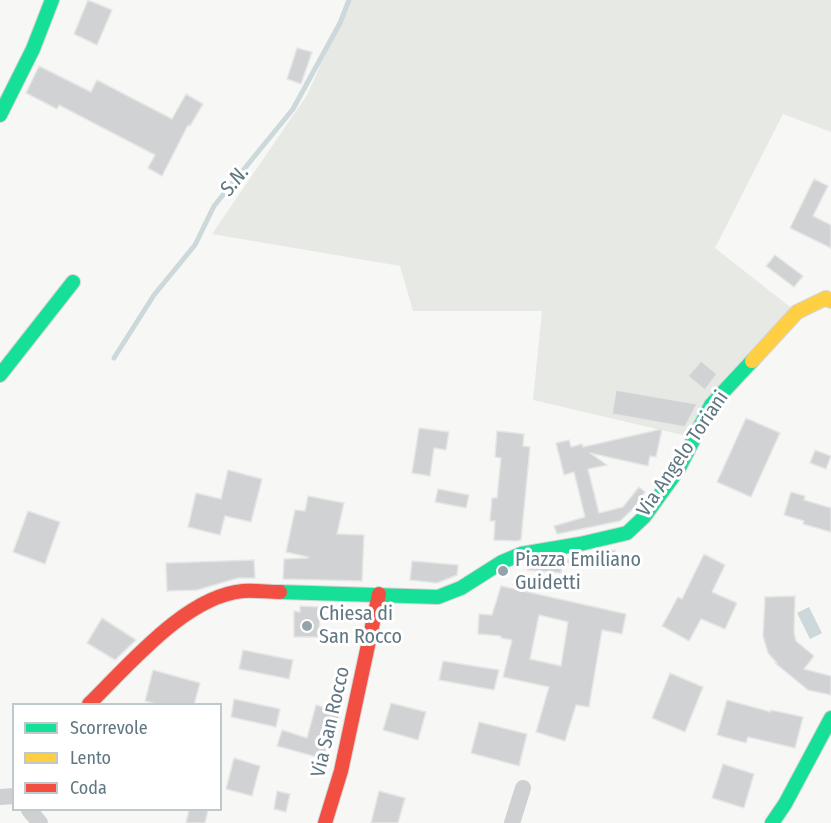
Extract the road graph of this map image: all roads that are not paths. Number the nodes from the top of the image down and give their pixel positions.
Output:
1 (52, 0) edge
2 (0, 115) edge
3 (74, 282) dead end
4 (831, 301) edge
5 (0, 375) edge
6 (379, 594) junction
7 (91, 703) edge
8 (831, 718) edge
9 (523, 788) dead end
10 (30, 811) edge
11 (40, 823) edge
12 (325, 823) edge
13 (512, 823) edge
14 (772, 823) edge

1 - 2 street
3 - 5 street
4 - 6 street, Via Angelo Toriani
6 - 7 street, Via Angelo Toriani
6 - 12 street, Via San Rocco
8 - 14 street
9 - 13 street
10 - 11 street

